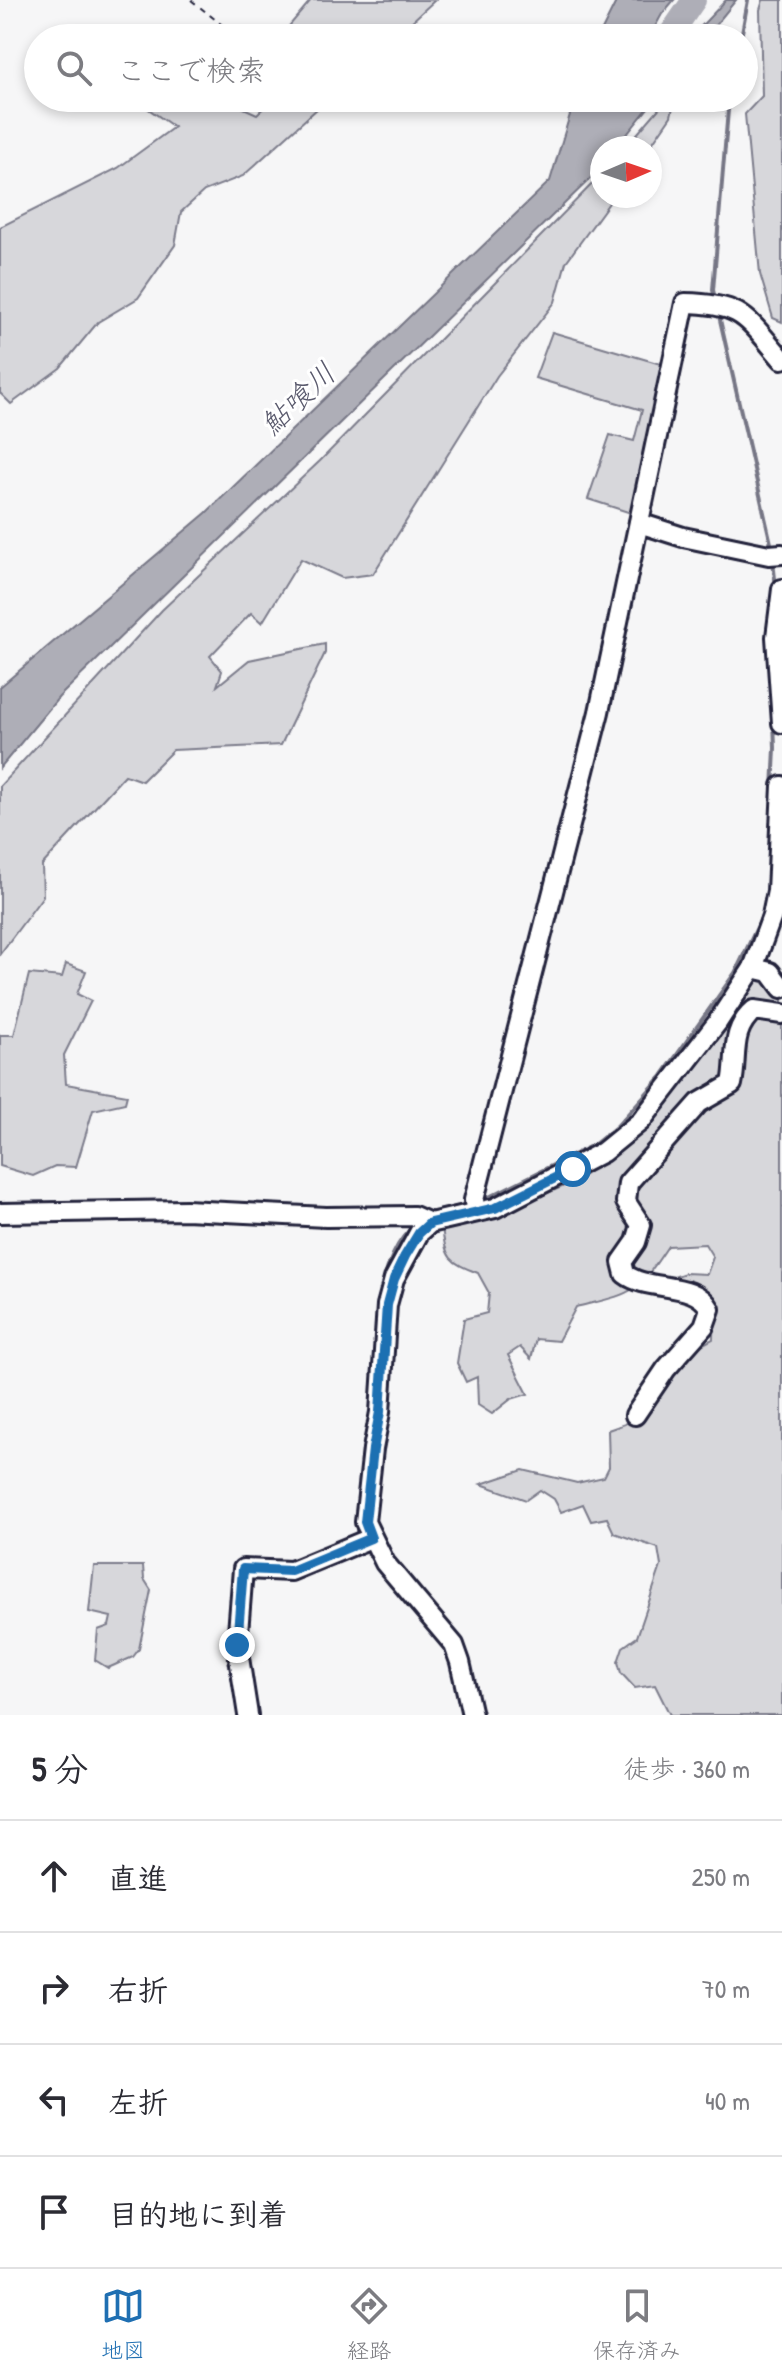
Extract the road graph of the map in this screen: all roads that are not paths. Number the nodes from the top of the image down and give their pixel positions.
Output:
1 (782, 359) edge
2 (639, 523) junction
3 (776, 554) edge
4 (782, 589) edge
5 (782, 723) edge
6 (782, 786) edge
7 (753, 968) junction
8 (782, 988) edge
9 (782, 1014) edge
10 (475, 1206) junction
11 (0, 1213) edge
12 (426, 1221) junction
13 (635, 1415) dead end
14 (363, 1541) junction
15 (248, 1715) edge
16 (472, 1715) edge

1 - 2 street
2 - 3 street
2 - 10 street
4 - 5 street
6 - 7 street
7 - 8 street
7 - 10 street
9 - 13 street
10 - 12 street
11 - 12 street
12 - 14 street
14 - 15 street
14 - 16 street

